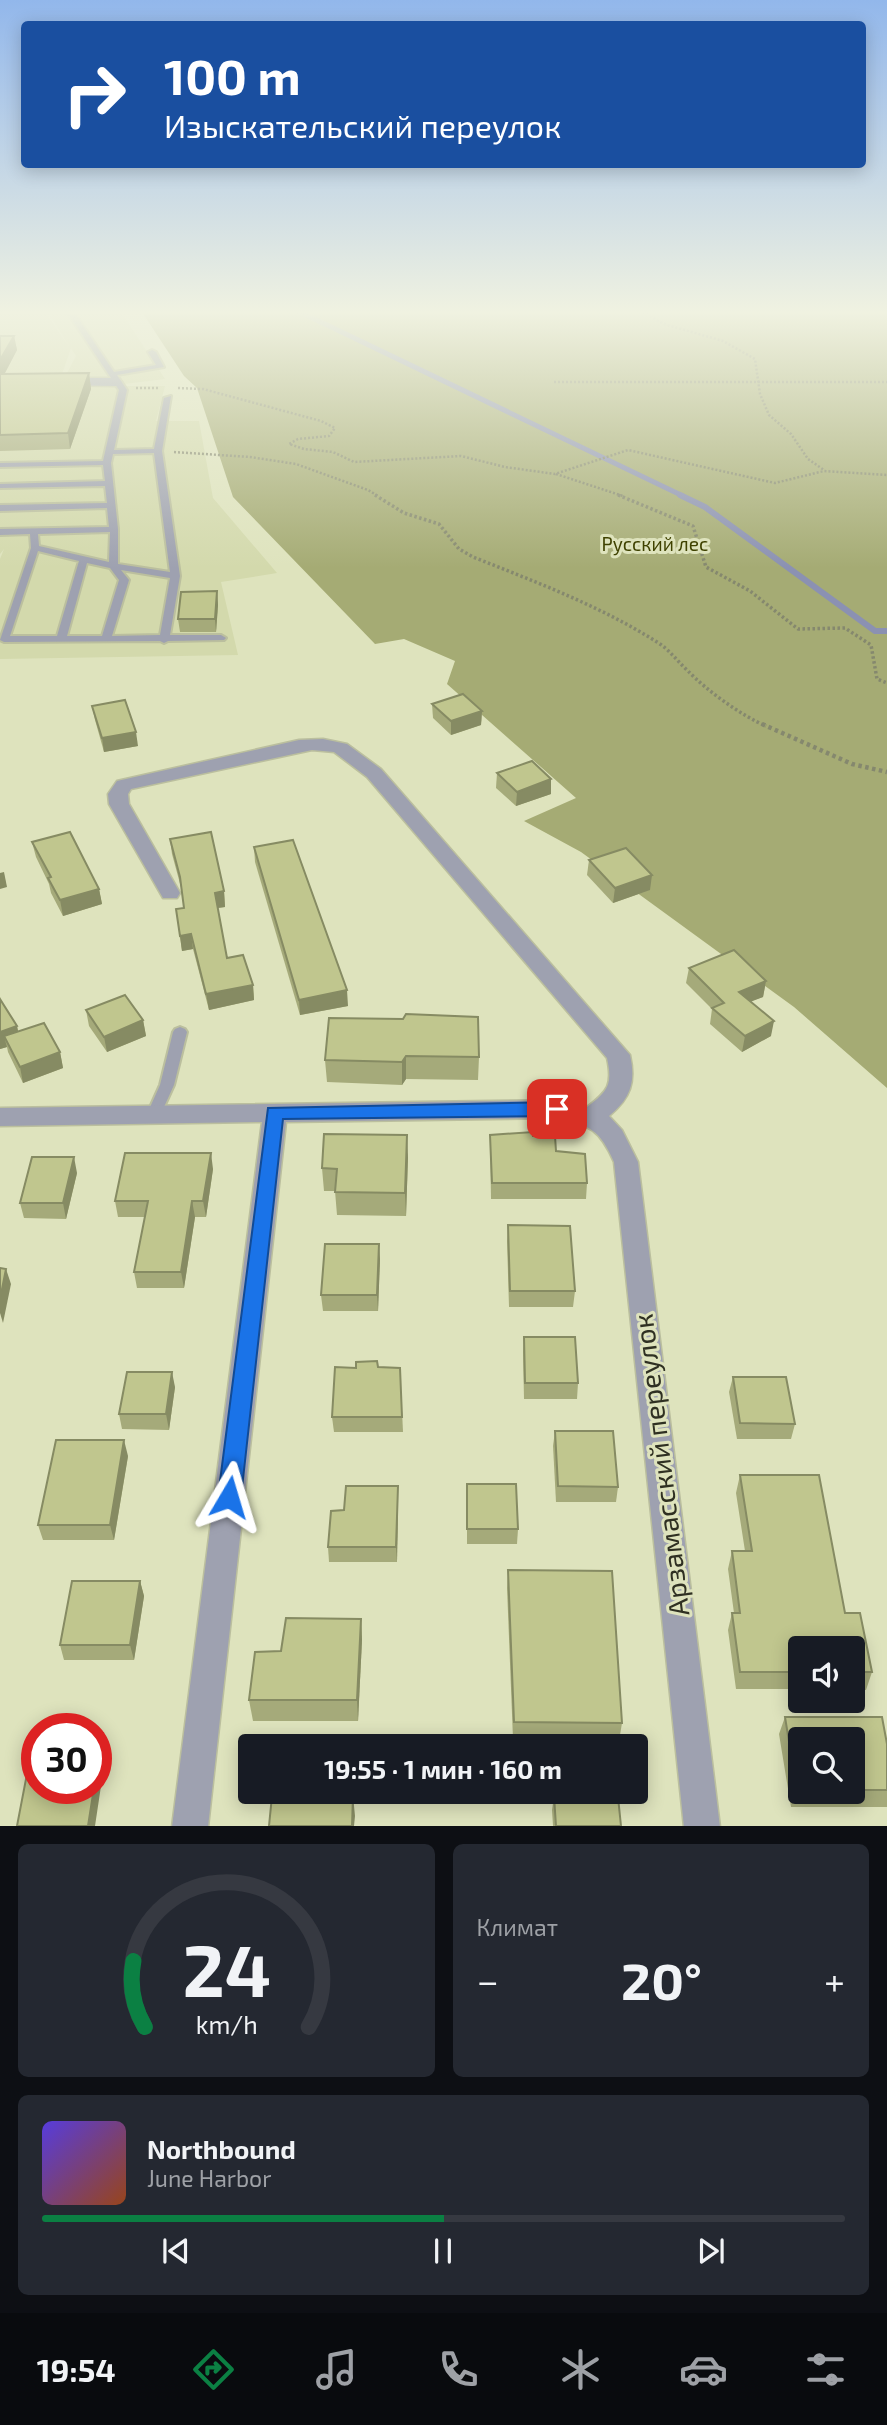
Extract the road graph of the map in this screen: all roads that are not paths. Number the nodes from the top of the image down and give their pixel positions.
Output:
1 (121, 397) edge
2 (168, 398) dead end
3 (158, 451) junction
4 (110, 452) junction
5 (107, 463) junction
6 (0, 465) edge
7 (109, 483) junction
8 (0, 486) edge
9 (111, 505) junction
10 (0, 509) edge
11 (114, 528) junction
12 (0, 532) edge
13 (34, 533) junction
14 (35, 548) junction
15 (84, 558) junction
16 (113, 566) junction
17 (175, 576) junction
18 (106, 638) junction
19 (222, 638) dead end
20 (61, 639) junction
21 (164, 640) junction
22 (170, 893) dead end
23 (180, 1032) dead end
24 (275, 1113) junction
25 (154, 1114) junction
26 (592, 1116) junction
27 (0, 1117) edge
28 (190, 1826) edge
29 (702, 1826) edge

1 - 4 lane
2 - 3 lane
3 - 4 lane
3 - 17 lane
4 - 5 lane
5 - 6 lane
5 - 7 lane
7 - 8 lane
7 - 9 lane
9 - 10 lane
9 - 11 lane
11 - 13 lane
11 - 16 lane
12 - 13 lane
13 - 14 lane
14 - 15 lane
14 - 20 lane
15 - 16 lane
15 - 20 lane
16 - 17 lane
16 - 18 lane
17 - 21 lane
18 - 20 lane
18 - 21 lane
19 - 21 lane
22 - 26 street
23 - 25 lane
24 - 25 street
24 - 26 street
24 - 28 street
25 - 27 street
26 - 29 street, Арзамасский переулок

